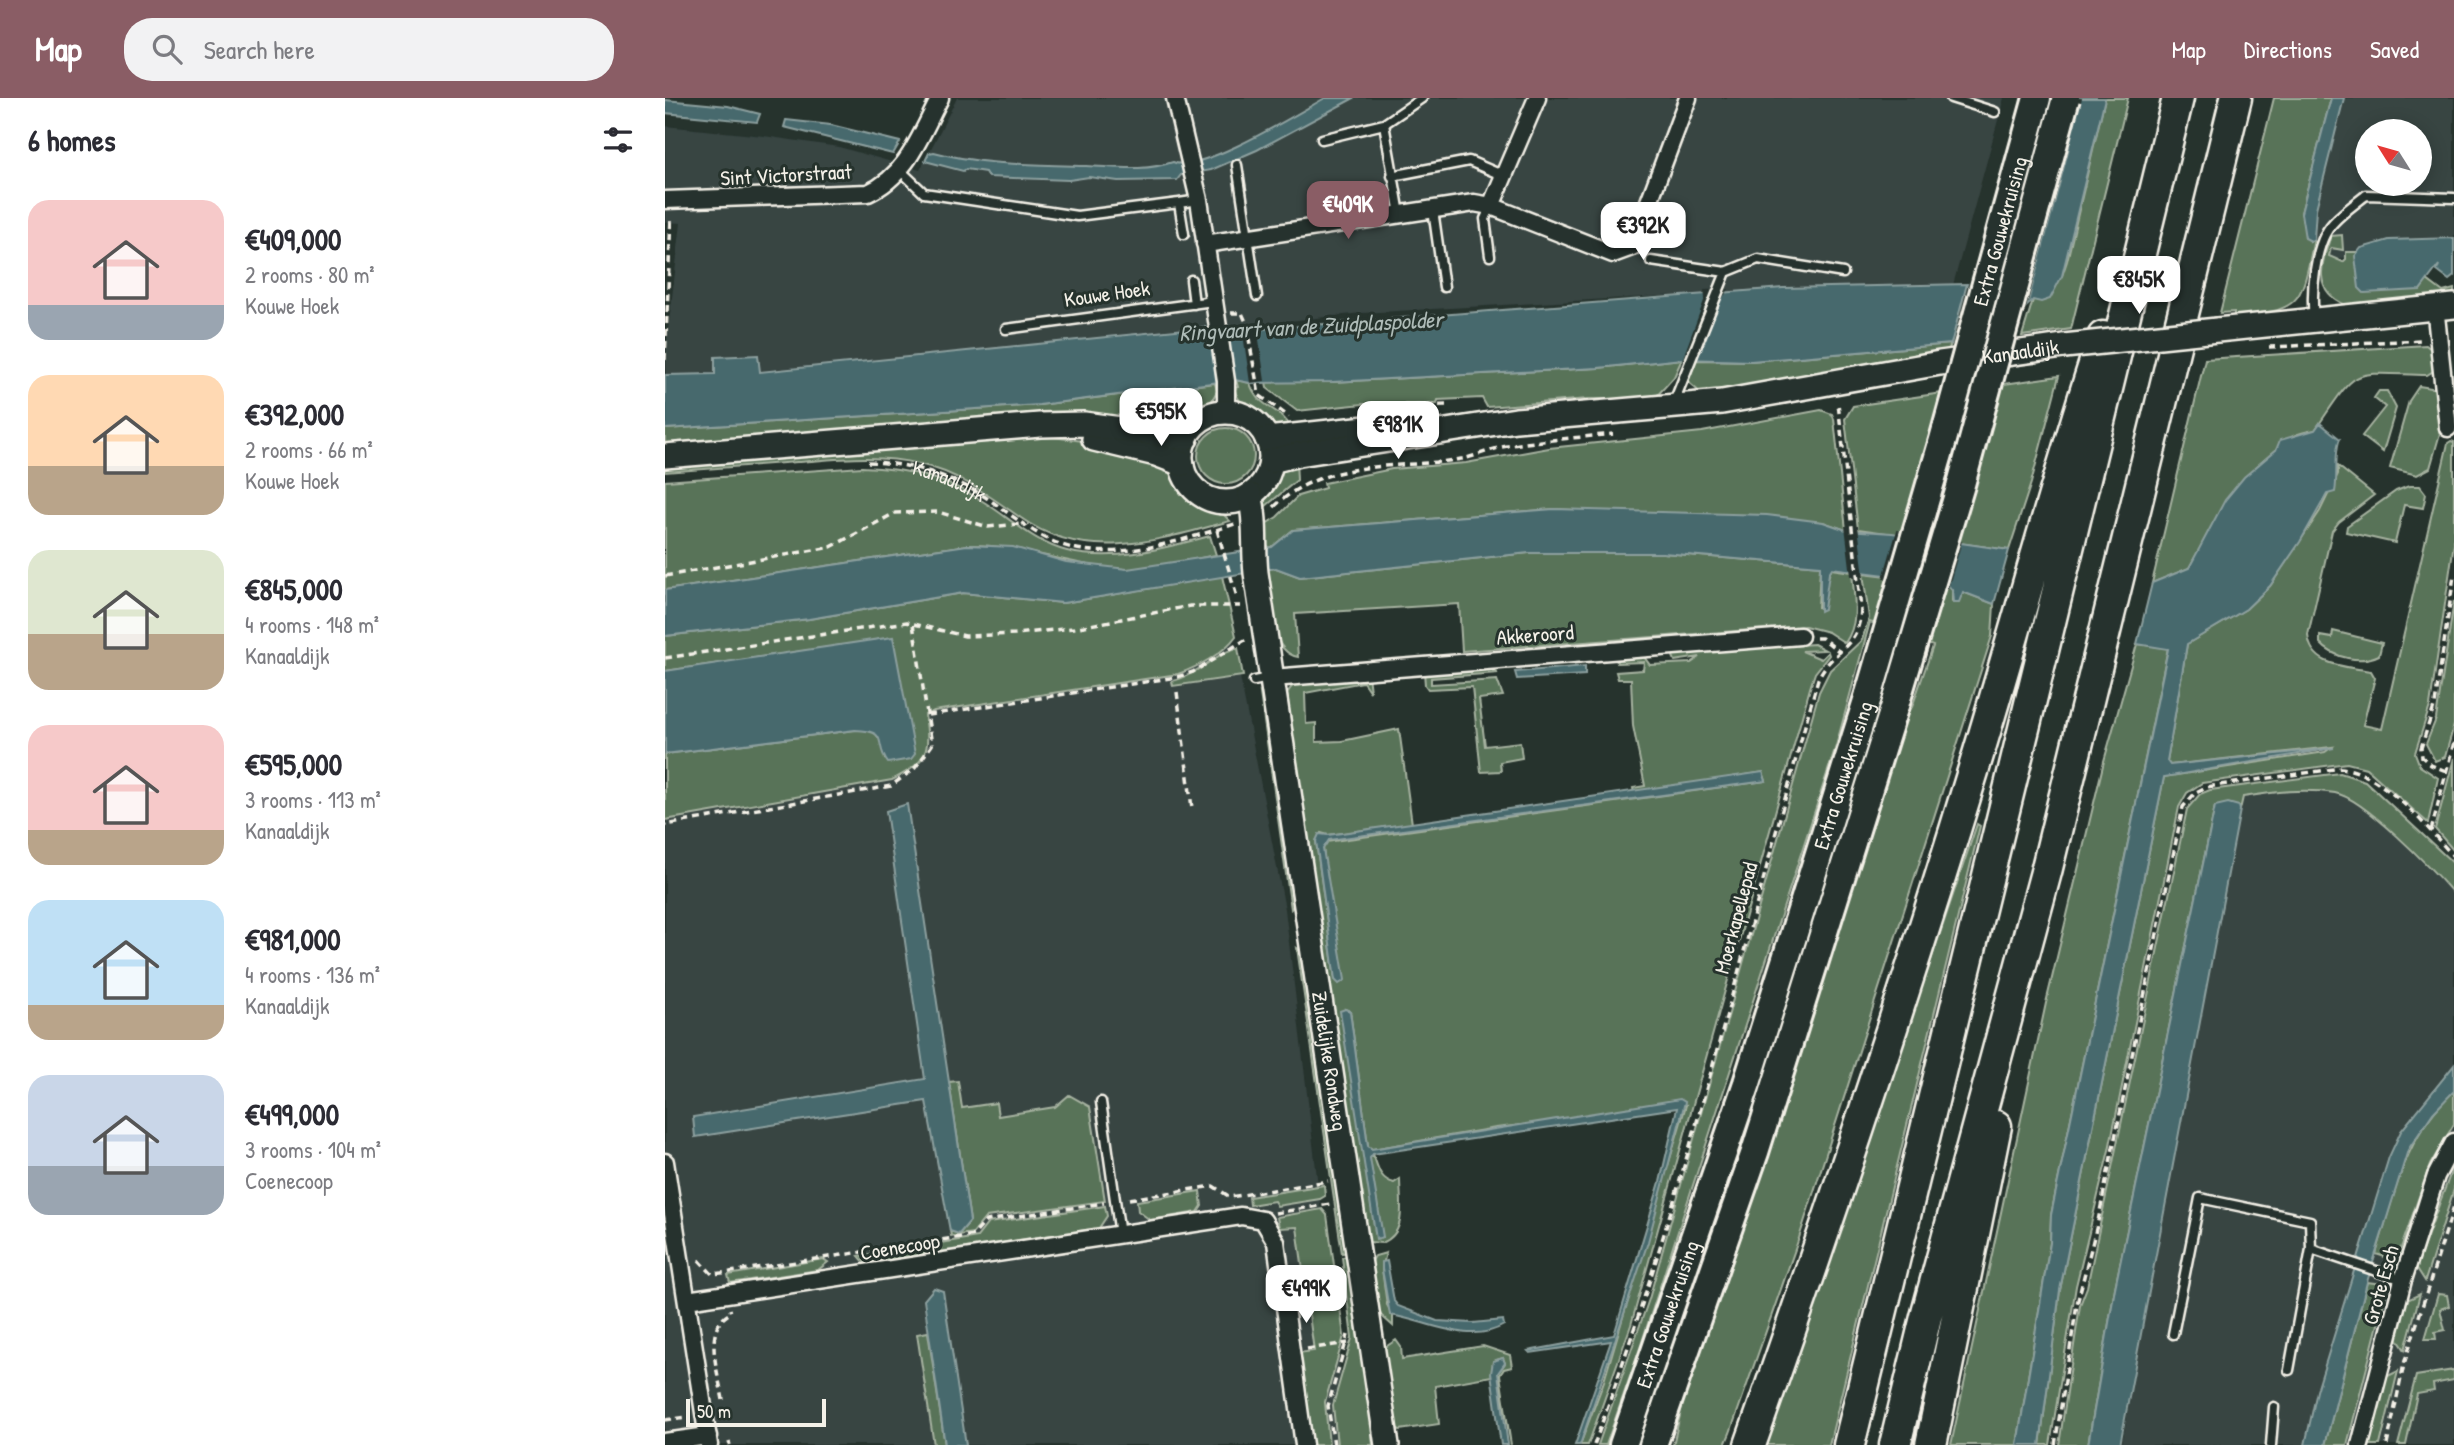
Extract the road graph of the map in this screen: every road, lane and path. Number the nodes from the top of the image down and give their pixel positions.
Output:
1 (940, 98) edge
2 (1175, 98) edge
3 (1422, 98) edge
4 (1537, 98) edge
5 (1688, 98) edge
6 (1951, 98) edge
7 (2037, 98) edge
8 (2067, 98) edge
9 (2178, 98) edge
10 (2236, 98) edge
11 (1995, 112) dead end
12 (1384, 124) junction
13 (2169, 133) junction
14 (1322, 139) dead end
15 (903, 165) junction
16 (1237, 165) dead end
17 (1392, 176) junction
18 (1504, 176) junction
19 (2454, 198) edge
20 (668, 200) edge
21 (1199, 200) junction
22 (1179, 203) junction
23 (1491, 206) junction
24 (1433, 210) junction
25 (1400, 214) junction
26 (1184, 234) dead end
27 (1249, 238) junction
28 (1205, 244) junction
29 (1490, 256) dead end
30 (1651, 261) dead end
31 (1726, 272) junction
32 (1843, 273) dead end
33 (1191, 280) dead end
34 (1444, 287) dead end
35 (1257, 296) dead end
36 (1213, 301) junction
37 (1194, 304) junction
38 (2444, 318) edge
39 (2315, 319) junction
40 (1246, 322) dead end
41 (1006, 329) dead end
42 (2259, 348) dead end
43 (665, 360) edge
44 (1255, 383) dead end
45 (1838, 403) dead end
46 (1671, 408) junction
47 (1226, 412) junction
48 (1040, 425) junction
49 (2448, 428) dead end
50 (1186, 438) junction
51 (1269, 450) junction
52 (665, 456) edge
53 (858, 462) dead end
54 (1182, 464) junction
55 (1239, 498) junction
56 (1023, 524) junction
57 (2454, 575) edge
58 (665, 576) edge
59 (1232, 579) dead end
60 (1240, 606) dead end
61 (913, 624) junction
62 (1800, 636) joint
63 (1247, 639) dead end
64 (1841, 653) junction
65 (665, 659) edge
66 (1263, 679) junction
67 (1177, 692) dead end
68 (928, 715) junction
69 (2454, 742) edge
70 (2446, 771) junction
71 (1192, 808) dead end
72 (665, 825) edge
73 (2431, 831) junction
74 (2454, 857) edge
75 (2046, 872) junction
76 (1101, 1102) dead end
77 (2454, 1142) edge
78 (665, 1162) edge
79 (1115, 1201) junction
80 (1332, 1203) junction
81 (2454, 1206) edge
82 (1334, 1216) dead end
83 (1263, 1220) junction
84 (1120, 1235) junction
85 (678, 1247) junction
86 (2311, 1248) junction
87 (2403, 1280) junction
88 (687, 1300) junction
89 (729, 1305) dead end
90 (1348, 1327) dead end
91 (2173, 1334) dead end
92 (1347, 1344) junction
93 (1291, 1352) junction
94 (2289, 1370) dead end
95 (723, 1400) dead end
96 (2274, 1407) dead end
97 (705, 1414) junction
98 (665, 1420) edge
99 (708, 1440) edge
100 (665, 1442) edge
101 (1304, 1445) edge
102 (1334, 1445) edge
103 (1387, 1445) edge
104 (1594, 1445) edge
105 (1623, 1445) edge
106 (1653, 1445) edge
107 (1750, 1445) edge
108 (1849, 1445) edge
109 (1895, 1445) edge
110 (1931, 1445) edge
111 (2055, 1445) edge
112 (2271, 1445) edge
113 (2360, 1445) edge
114 (2388, 1445) edge

1 - 15 street, Sint Victorstraat
2 - 21 street
3 - 12 lane
4 - 18 street
5 - 23 street
6 - 11 lane
7 - 105 main road, Extra Gouwekruising, bridge
8 - 106 main road, Extra Gouwekruising, bridge
9 - 13 highway
10 - 75 highway
12 - 14 lane
12 - 17 lane
13 - 107 highway
13 - 108 highway
15 - 20 street, Sint Victorstraat
15 - 22 lane
16 - 27 lane
17 - 18 lane
17 - 25 lane
18 - 23 street
19 - 39 lane
20 - 43 path
21 - 22 lane
21 - 28 street
22 - 26 lane
23 - 24 street
23 - 29 lane
24 - 25 street
24 - 34 lane
25 - 27 street
27 - 28 street
27 - 35 lane
28 - 36 street
30 - 31 lane
31 - 32 lane
31 - 46 lane
33 - 37 lane
36 - 37 lane, Kouwe Hoek
36 - 47 street
37 - 41 lane, Kouwe Hoek
38 - 39 main road, Kanaaldijk
38 - 42 path
38 - 49 street
39 - 46 main road, Kanaaldijk, bridge
40 - 44 path
45 - 64 path, Moerkapellepad
46 - 51 main road, Kanaaldijk
47 - 50 main road
47 - 51 main road
48 - 50 main road, Kanaaldijk
48 - 52 main road, Kanaaldijk
48 - 54 main road, Kanaaldijk
50 - 54 main road
51 - 55 main road
53 - 56 path, Kanaaldijk
54 - 55 main road
55 - 66 main road, Zuidelijke Rondweg
56 - 58 path
56 - 59 path, Kanaaldijk
57 - 70 path
60 - 61 path
61 - 65 path
61 - 68 path
62 - 64 path
62 - 66 street, Akkeroord
63 - 68 path
64 - 104 path, Moerkapellepad
66 - 103 main road, Zuidelijke Rondweg
67 - 71 path
68 - 72 path
69 - 70 path
70 - 73 path
73 - 74 path
73 - 111 path
75 - 109 highway
75 - 110 highway
76 - 79 lane
77 - 87 street, Grote Esch
78 - 85 street
79 - 80 path
79 - 84 lane
79 - 85 path
80 - 82 path
80 - 83 path
81 - 114 path
83 - 84 street, Coenecoop
83 - 93 street
84 - 88 street, Coenecoop
85 - 88 street
86 - 87 lane
86 - 91 lane
86 - 94 lane
87 - 113 street, Grote Esch
88 - 97 street
89 - 95 path
90 - 92 path
92 - 93 path
92 - 102 path
93 - 101 street
96 - 112 lane
97 - 98 path
97 - 99 street
99 - 100 street

